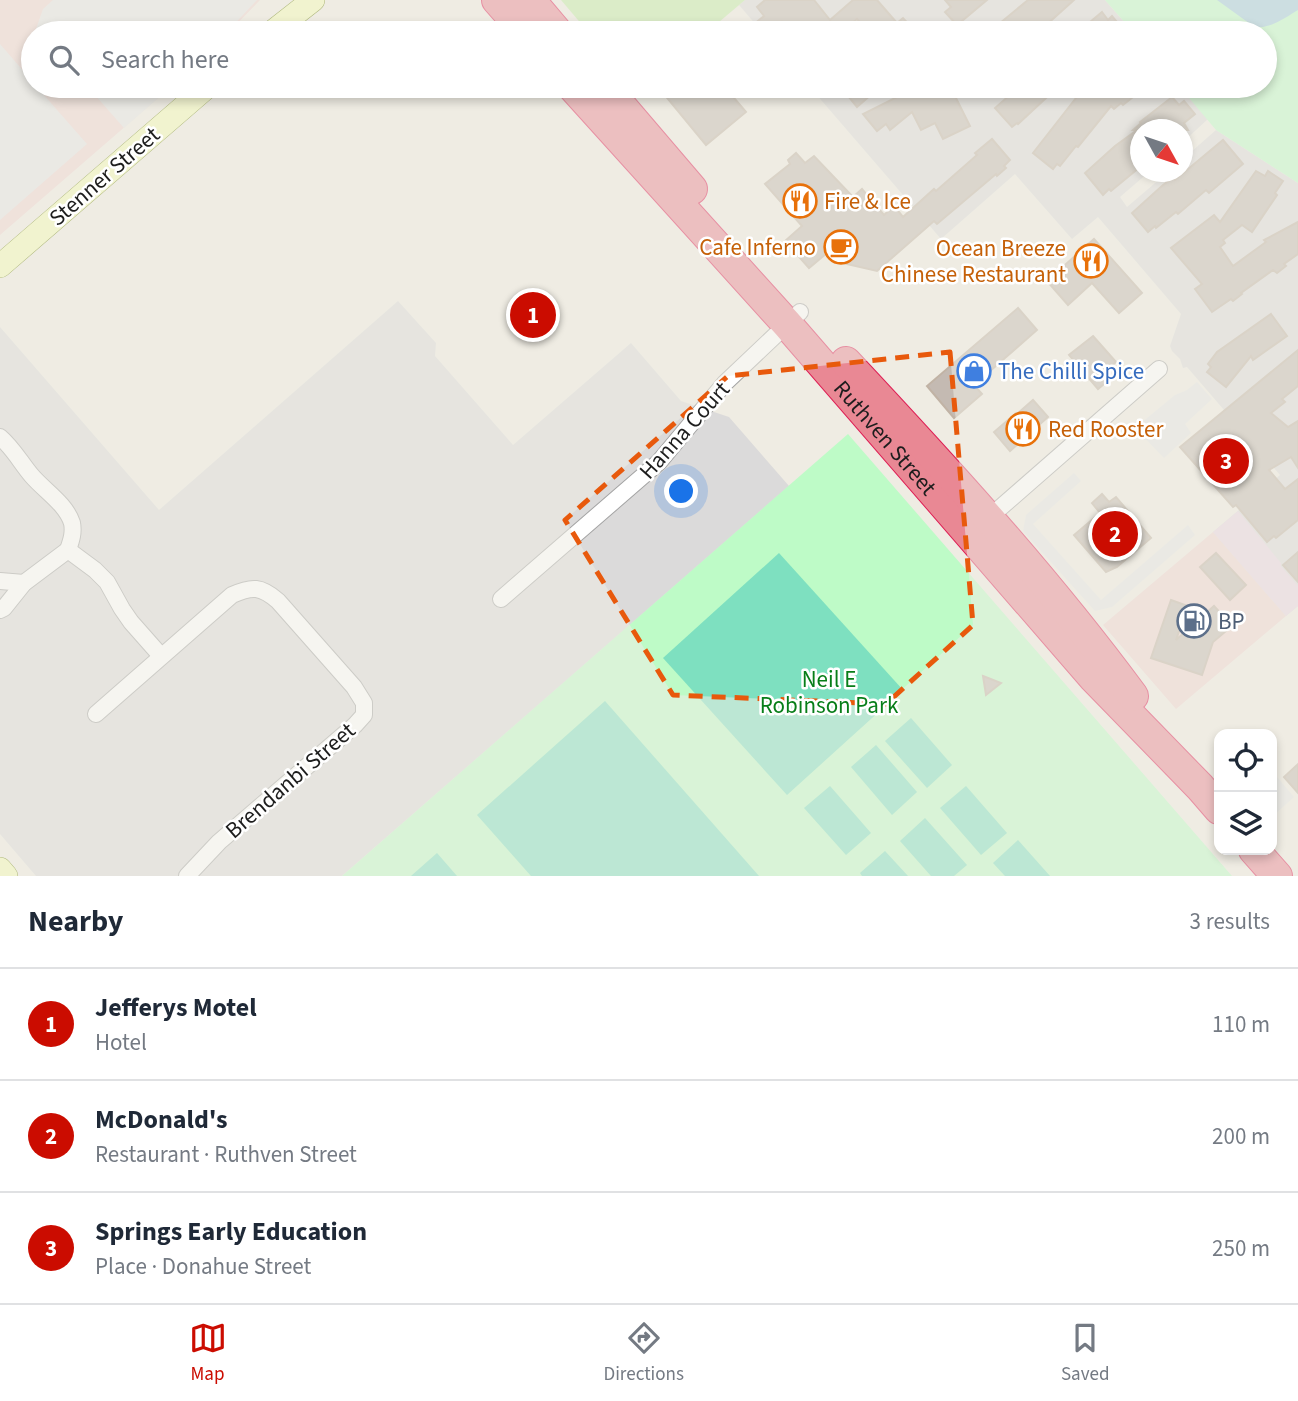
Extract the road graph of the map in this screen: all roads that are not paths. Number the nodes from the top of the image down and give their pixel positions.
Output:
1 (313, 0) edge
2 (497, 0) edge
3 (530, 0) edge
4 (286, 21) edge
5 (515, 21) edge
6 (548, 21) edge
7 (194, 98) edge
8 (583, 98) edge
9 (614, 98) edge
10 (0, 266) edge
11 (793, 318) junction
12 (1159, 369) dead end
13 (0, 437) edge
14 (979, 526) junction
15 (68, 550) junction
16 (0, 581) edge
17 (24, 583) junction
18 (502, 599) dead end
19 (0, 610) edge
20 (161, 656) junction
21 (96, 714) dead end
22 (1214, 804) edge
23 (1258, 855) edge
24 (0, 869) edge
25 (6, 876) edge
26 (187, 876) edge
27 (1277, 876) edge

1 - 4 main road
2 - 5 highway
3 - 6 highway
7 - 10 main road, Stenner Street
8 - 11 highway, Ruthven Street
9 - 11 highway, Ruthven Street
11 - 14 highway, Ruthven Street
11 - 18 street, Hanna Court
12 - 14 street
13 - 15 street
14 - 22 highway, Ruthven Street
15 - 17 street
15 - 20 street
16 - 17 street
17 - 19 street
20 - 21 street, Brendanbi Street
20 - 26 street, Brendanbi Street
23 - 27 highway
24 - 25 main road

